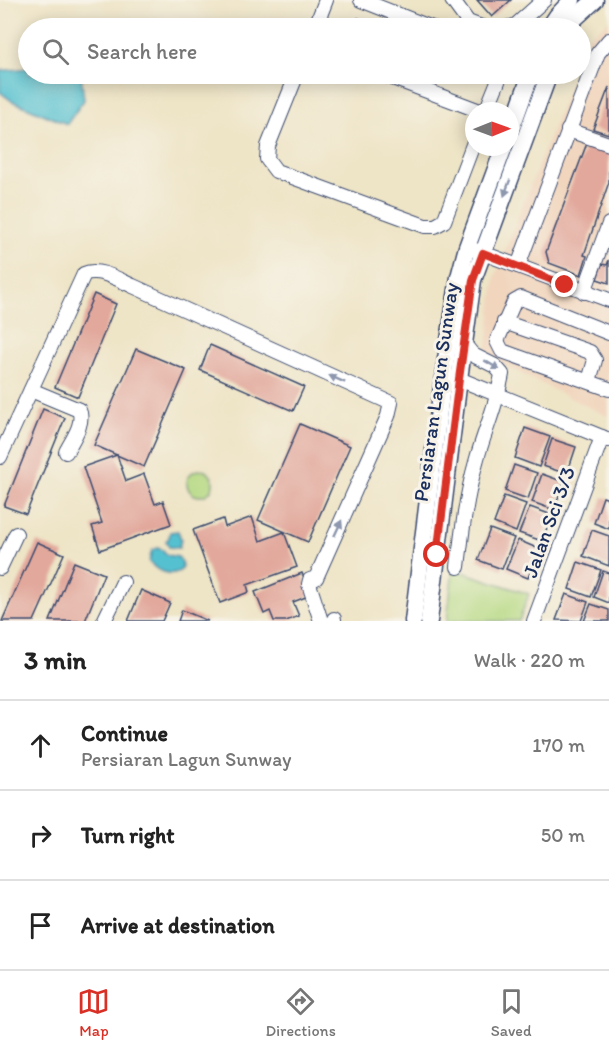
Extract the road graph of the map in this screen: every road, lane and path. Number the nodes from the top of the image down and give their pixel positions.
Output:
1 (326, 0) edge
2 (361, 0) edge
3 (452, 0) edge
4 (544, 0) edge
5 (572, 0) edge
6 (595, 0) edge
7 (528, 14) junction
8 (319, 18) edge
9 (407, 18) edge
10 (465, 18) edge
11 (524, 18) edge
12 (534, 18) edge
13 (556, 18) edge
14 (575, 18) edge
15 (609, 40) edge
16 (591, 71) edge
17 (293, 84) edge
18 (427, 84) edge
19 (497, 84) edge
20 (527, 84) edge
21 (545, 84) edge
22 (586, 84) edge
23 (490, 102) edge
24 (465, 103) edge
25 (519, 107) edge
26 (568, 130) junction
27 (609, 144) edge
28 (469, 156) edge
29 (501, 156) edge
30 (609, 224) edge
31 (475, 250) junction
32 (518, 266) junction
33 (584, 292) junction
34 (609, 300) edge
35 (504, 322) junction
36 (609, 333) edge
37 (464, 344) junction
38 (451, 378) junction
39 (589, 381) junction
40 (609, 389) edge
41 (31, 390) junction
42 (499, 395) junction
43 (606, 439) edge
44 (66, 452) dead end
45 (0, 457) edge
46 (16, 534) dead end
47 (458, 567) dead end
48 (0, 568) edge
49 (123, 582) dead end
50 (328, 620) edge
51 (104, 621) edge
52 (413, 621) edge
53 (429, 621) edge
54 (534, 621) edge

1 - 8 street
2 - 9 street
3 - 10 street
4 - 7 street
5 - 13 main road
6 - 14 main road
7 - 11 street
7 - 12 street
15 - 16 street
17 - 28 street
18 - 24 street
19 - 23 street
20 - 25 main road
21 -> 31 main road, Persiaran Lagun Sunway
22 - 26 street
26 - 27 street
26 - 32 street
29 - 31 main road, Persiaran Lagun Sunway
30 - 33 street
31 - 32 street
31 - 37 main road, Persiaran Lagun Sunway
31 - 38 main road, Persiaran Lagun Sunway
32 - 33 street
33 - 34 street
35 - 36 street
35 - 39 street
35 - 39 street
37 - 38 main road, Persiaran Lagun Sunway
37 -> 42 street
38 - 42 street
38 - 52 main road, Persiaran Lagun Sunway
38 - 53 main road, Persiaran Lagun Sunway
39 - 40 street
41 - 44 street
41 - 45 street
50 -> 41 street
42 - 43 street
42 - 47 street
43 - 54 street, Jalan Sci 3/3
46 - 48 street
49 - 51 street

